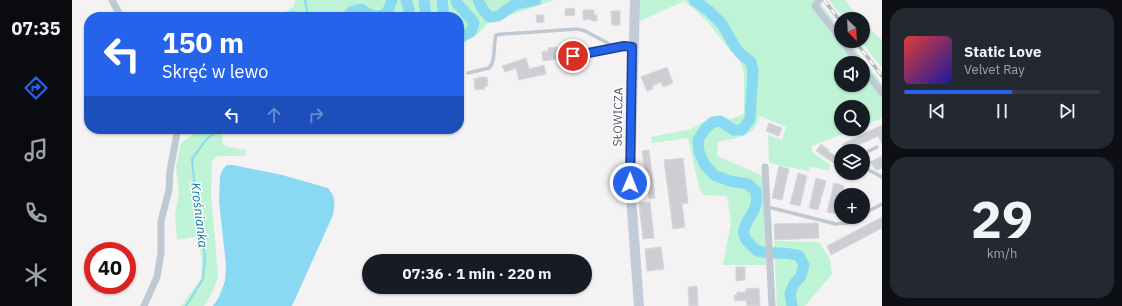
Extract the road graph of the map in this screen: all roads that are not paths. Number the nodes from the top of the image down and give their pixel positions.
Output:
1 (112, 0) edge
2 (635, 0) edge
3 (818, 0) edge
4 (118, 12) edge
5 (834, 30) edge
6 (632, 47) junction
7 (617, 48) junction
8 (573, 56) dead end
9 (468, 73) dead end
10 (870, 77) edge
11 (882, 93) edge
12 (178, 134) edge
13 (877, 147) dead end
14 (870, 150) edge
15 (765, 167) dead end
16 (870, 171) edge
17 (882, 177) edge
18 (882, 204) edge
19 (768, 207) junction
20 (870, 210) edge
21 (834, 224) edge
22 (144, 306) edge
23 (639, 306) edge
24 (772, 306) edge

1 - 4 street
2 - 6 street, SŁOWICZA
3 - 5 street
6 - 7 lane
6 - 23 street, SŁOWICZA
7 - 8 lane
7 - 9 lane
10 - 11 street
12 - 22 street
13 - 14 lane
15 - 19 street
16 - 17 lane
18 - 20 lane
19 - 21 lane
19 - 24 street

